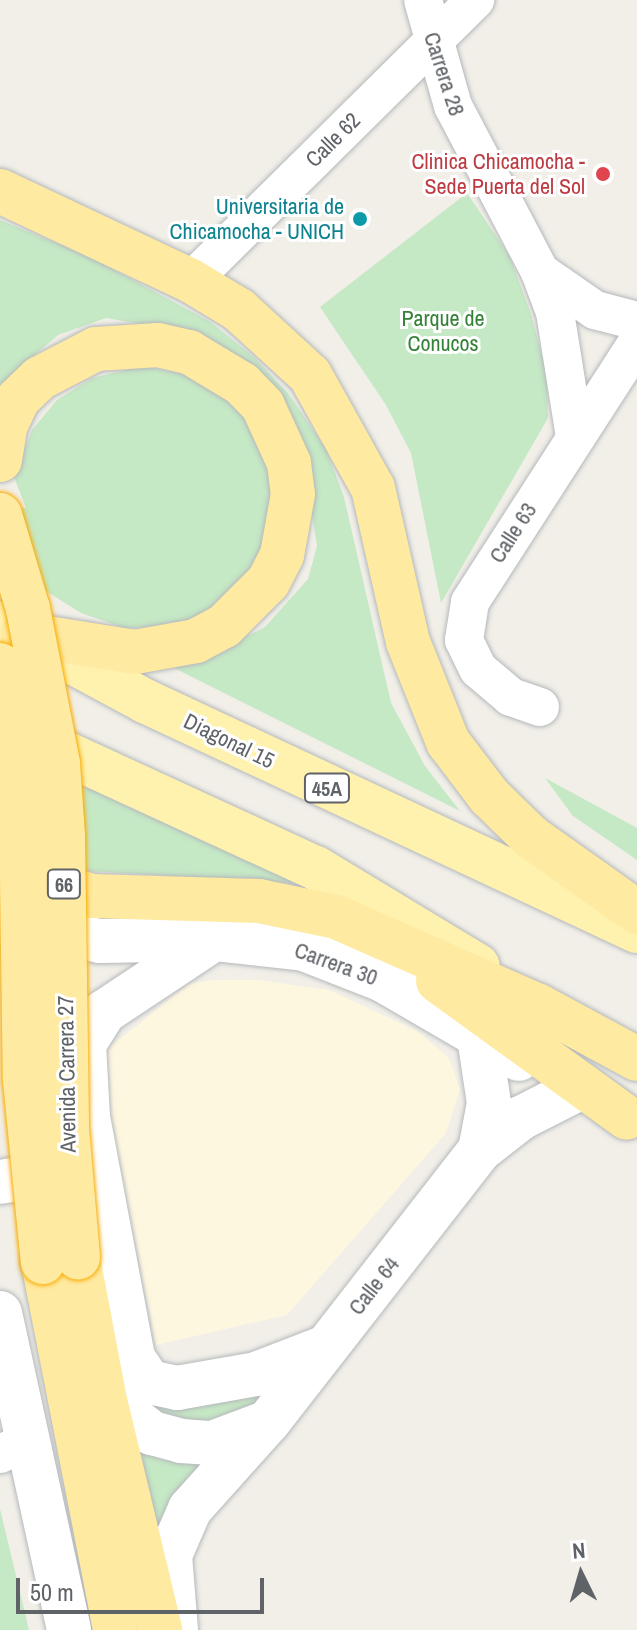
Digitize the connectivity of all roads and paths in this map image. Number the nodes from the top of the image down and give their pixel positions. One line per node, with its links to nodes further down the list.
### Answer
1 (423, 0): 3 (street, Carrera 28)
2 (475, 0): 3 (street, Calle 62)
3 (432, 43): 5 (street, Carrera 28); 6 (street, Calle 62)
4 (0, 191): 6 (highway)
5 (540, 272): 7 (street, Carrera 28); 9 (street, Carrera 28)
6 (191, 281): 16 (highway)
7 (637, 321)
8 (637, 343): 9 (street, Calle 63)
9 (575, 437): 13 (street, Calle 63)
10 (0, 460): 12 (highway)
11 (0, 515): 29 (highway, Avenida Carrera 27 / 66, bridge)
12 (7, 641): 19 (main road, Diagonal 15 / 45A); 29 (highway, Avenida Carrera 27 / 66, bridge)
13 (540, 707)
14 (0, 723): 21 (main road)
15 (0, 865): 18 (highway)
16 (637, 912)
17 (0, 921): 20 (street, Carrera 30)
18 (362, 926): 21 (highway); 25 (highway)
19 (637, 931)
20 (214, 939): 22 (street, Carrera 30); 27 (street)
21 (539, 1006): 23 (highway)
22 (479, 1037): 24 (street, Carrera 30); 26 (street, Calle 64)
23 (637, 1059)
24 (574, 1091): 25 (street, Carrera 30); 26 (street, Calle 64)
25 (632, 1121)
26 (480, 1150): 31 (street, Calle 64)
27 (97, 1165): 28 (street); 31 (street)
28 (0, 1182)
29 (60, 1260): 32 (highway, Avenida Carrera 27 / 66); 36 (highway, Avenida Carrera 27 / 66)
30 (0, 1313): 34 (street)
31 (326, 1347): 33 (street, Calle 64)
32 (104, 1396): 33 (street); 37 (highway, Avenida Carrera 27 / 66)
33 (269, 1421): 38 (street, Calle 64)
34 (13, 1448): 35 (street)
35 (69, 1630)
36 (115, 1630)
37 (160, 1630)
38 (176, 1630)

